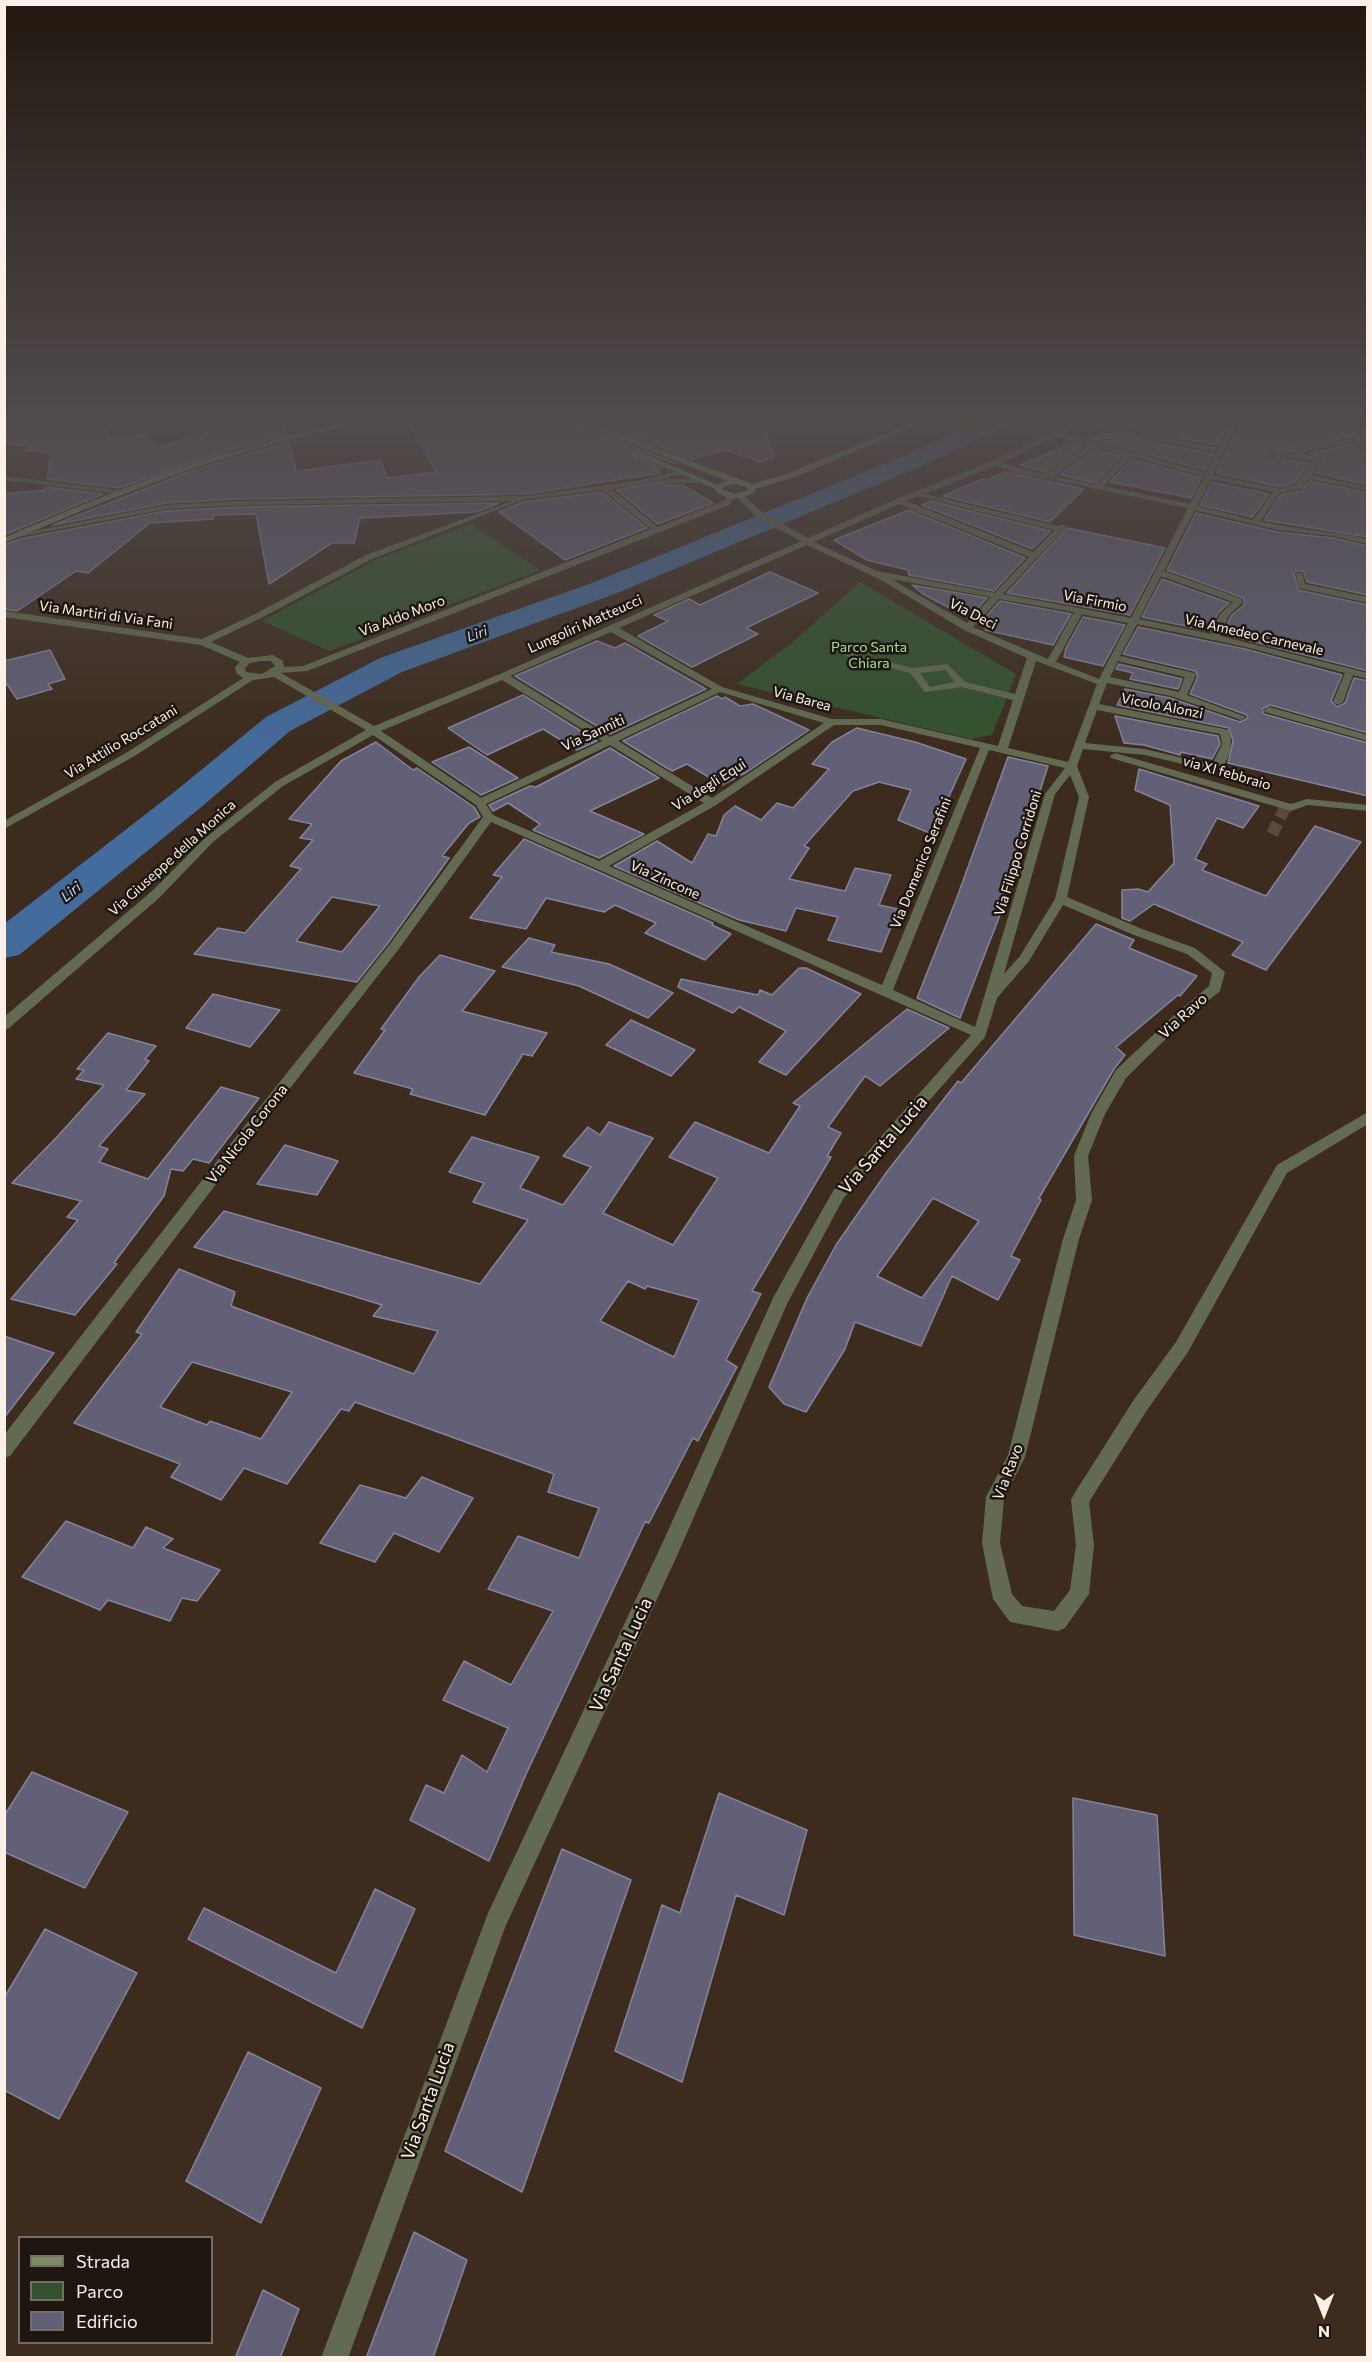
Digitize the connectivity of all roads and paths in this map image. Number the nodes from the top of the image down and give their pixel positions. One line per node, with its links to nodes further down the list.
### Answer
1 (34, 528): 12 (main road)
2 (54, 528): 12 (street)
3 (446, 528): 28 (street)
4 (662, 528): 11 (street, Via Aldo Moro)
5 (784, 528): 14 (street, Via Deci)
6 (836, 528): 14 (street, Lungoliri Matteucci)
7 (966, 528): 16 (street)
8 (1060, 528): 16 (street)
9 (1182, 528): 17 (street, Via Filippo Corridoni)
10 (1286, 528): 15 (street)
11 (657, 530): 34 (street, Via Aldo Moro)
12 (18, 535): 13 (main road)
13 (4, 541)
14 (807, 541): 18 (street, Via Deci); 25 (street, Lungoliri Matteucci)
15 (1368, 542)
16 (1034, 556): 20 (street)
17 (1160, 572): 24 (street, Via Filippo Corridoni); 27 (street)
18 (873, 573): 20 (street, Via Firmio); 26 (street, Via Deci)
19 (1299, 575): 21 (street)
20 (998, 596): 22 (street, Via Firmio); 26 (street)
21 (1368, 600)
22 (1079, 612): 24 (street, Via Firmio); 33 (street)
23 (4, 614): 28 (street, Via Martiri di Via Fani)
24 (1134, 622): 27 (street, Via Amedeo Carnevale); 31 (street, Via Filippo Corridoni)
25 (610, 627): 37 (street, Lungoliri Matteucci); 42 (street, Via Barea)
26 (968, 628): 30 (street, Via Deci)
27 (1214, 639): 36 (street, Via Amedeo Carnevale)
28 (203, 642): 32 (street, Via Martiri di Via Fani)
29 (844, 654): 35 (street)
30 (1032, 658): 33 (street, Via Deci); 44 (street)
31 (1115, 658): 40 (street, Via Filippo Corridoni); 43 (street)
32 (247, 661): 34 (street); 39 (street)
33 (1050, 664): 40 (street, Via Deci)
34 (276, 671): 39 (street, Via Aldo Moro); 50 (street)
35 (913, 671): 41 (street); 41 (street)
36 (1350, 671): 38 (street, Via Amedeo Carnevale); 45 (street)
37 (503, 676): 50 (street, Lungoliri Matteucci); 52 (street)
38 (1368, 676)
39 (250, 677): 61 (street, Via Attilio Roccatani)
40 (1103, 681): 43 (street, Via Deci); 46 (street, Via Filippo Corridoni)
41 (962, 684): 44 (street)
42 (719, 689): 49 (street, Via Barea); 52 (street, Via Sanniti)
43 (1182, 696): 48 (street, Via Deci)
44 (1019, 698): 55 (street)
45 (1338, 702)
46 (1094, 706): 54 (street, Via Filippo Corridoni); 54 (street, Vicolo Alonzi)
47 (1269, 710): 51 (street)
48 (1241, 717)
49 (832, 722): 53 (street, Via Barea); 58 (street, Via degli Equi)
50 (372, 731): 57 (street); 66 (street, Via Giuseppe della Monica)
51 (1368, 738)
52 (611, 741): 57 (street, Via Sanniti); 58 (street)
53 (986, 745): 55 (street, Via Barea); 64 (street, Via Domenico Serafini)
54 (1080, 746): 56 (street, Via Filippo Corridoni); 59 (street, via XI febbraio)
55 (1002, 749): 56 (street, Via Barea)
56 (1072, 766): 63 (street); 65 (street, Via Filippo Corridoni)
57 (480, 803): 60 (street)
58 (712, 803): 62 (street, Via degli Equi)
59 (1368, 808)
60 (489, 817): 62 (street, Via Zincone); 69 (street, Via Nicola Corona)
61 (4, 826)
62 (598, 867): 64 (street, Via Zincone)
63 (1061, 899): 65 (street); 68 (street, Via Ravo)
64 (885, 993): 67 (street, Via Zincone)
65 (989, 999): 67 (street, Via Santa Lucia)
66 (4, 1025)
67 (980, 1034): 70 (street, Via Santa Lucia)
68 (1368, 1118)
69 (4, 1450)
70 (334, 2358)

